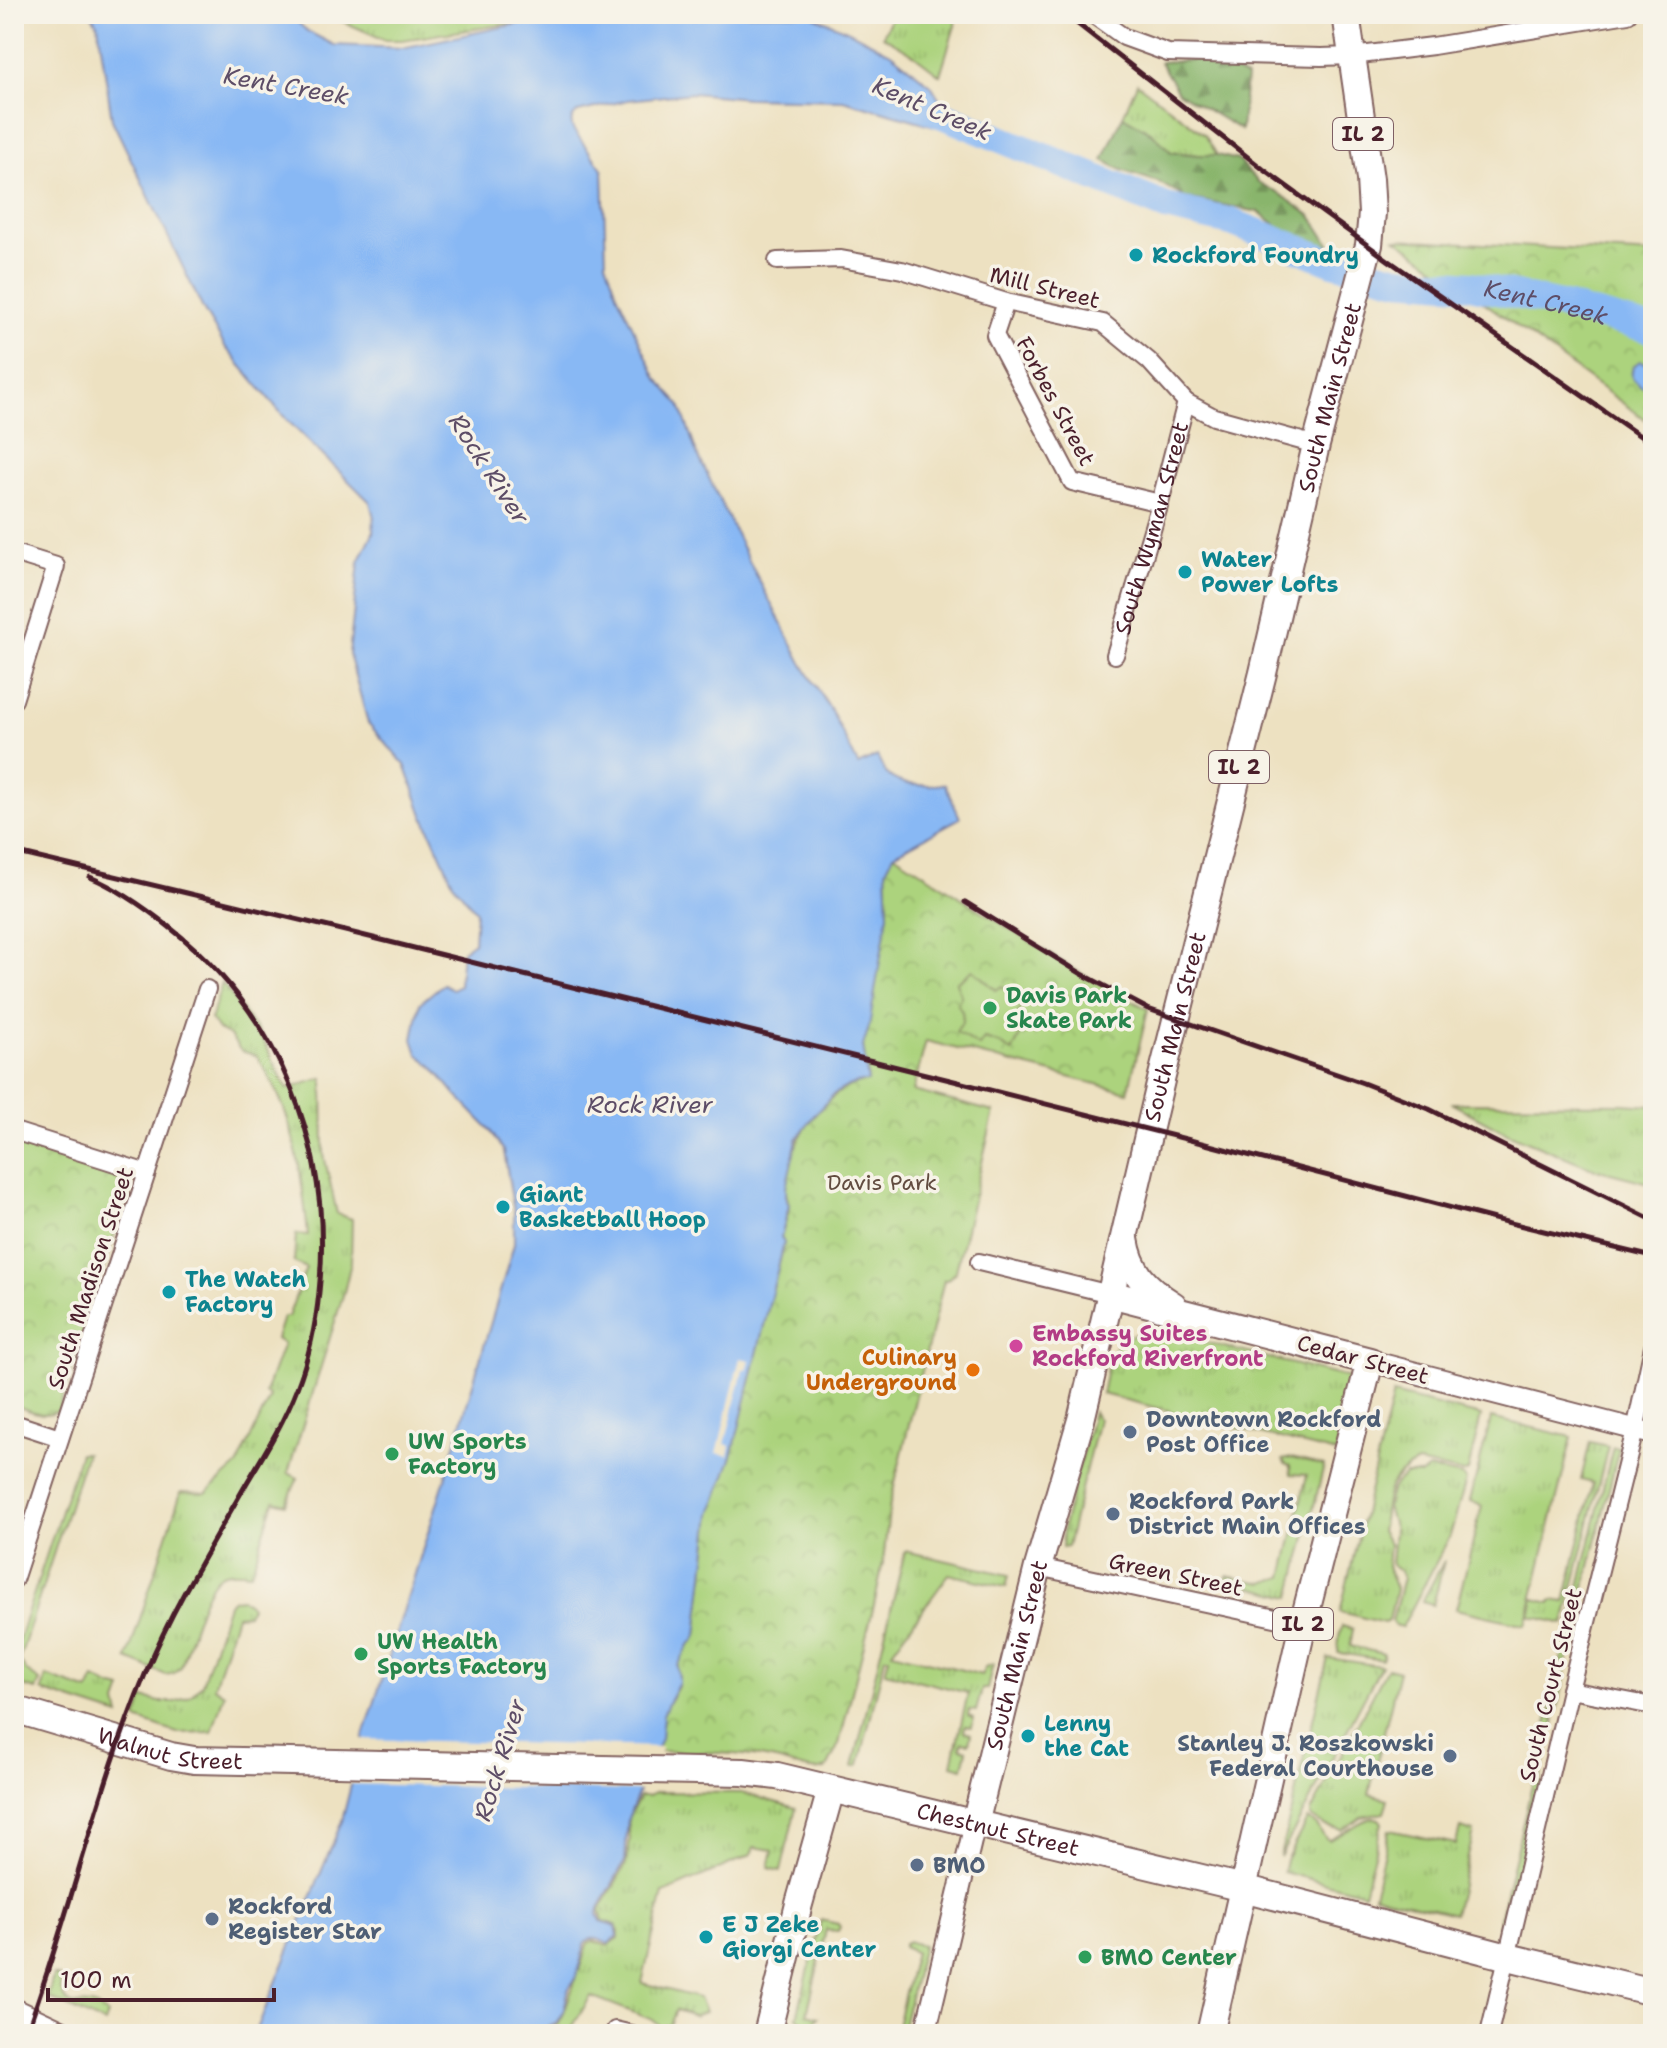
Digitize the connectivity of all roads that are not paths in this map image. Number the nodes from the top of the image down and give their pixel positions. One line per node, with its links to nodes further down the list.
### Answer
1 (1092, 14): 4 (street)
2 (1346, 14): 4 (main road, South Main Street / IL 2)
3 (1624, 14): 4 (street)
4 (1352, 56): 8 (main road, South Main Street / IL 2)
5 (777, 261): 6 (street, Mill Street)
6 (1006, 302): 7 (street, Mill Street); 9 (street, Forbes Street)
7 (1186, 402): 8 (street, Mill Street); 9 (street, South Wyman Street)
8 (1316, 445): 16 (main road, South Main Street / IL 2)
9 (1160, 503): 11 (street, South Wyman Street)
10 (14, 553): 12 (street)
11 (1115, 655)
12 (14, 700)
13 (207, 989): 15 (street, South Madison Street)
14 (14, 1131): 15 (street)
15 (147, 1173): 24 (street, South Madison Street)
16 (1124, 1236): 18 (main road, South Main Street / IL 2); 19 (main road)
17 (979, 1262): 18 (street, Cedar Street)
18 (1110, 1294): 19 (main road, Cedar Street); 25 (main road, South Main Street / IL 2)
19 (1186, 1313): 21 (main road, Cedar Street)
20 (1653, 1347): 23 (street, South Court Street)
21 (1370, 1361): 23 (street, Cedar Street); 27 (main road, IL 2)
22 (14, 1423): 24 (street)
23 (1644, 1432): 28 (street, South Court Street)
24 (60, 1438): 26 (street, South Madison Street)
25 (1038, 1567): 27 (street, Green Street); 33 (main road, South Main Street / IL 2)
26 (14, 1580)
27 (1303, 1624): 34 (main road, IL 2)
28 (1570, 1690): 29 (street); 35 (street, South Court Street)
29 (1653, 1706)
30 (14, 1709): 31 (main road, Walnut Street)
31 (331, 1762): 32 (main road, Chestnut Street)
32 (831, 1790): 33 (main road, Chestnut Street); 39 (main road)
33 (975, 1824): 34 (main road, Chestnut Street); 40 (street, South Main Street)
34 (1243, 1888): 35 (main road, Chestnut Street); 41 (main road, IL 2)
35 (1508, 1957): 36 (main road, Chestnut Street); 42 (street, South Court Street)
36 (1653, 1992)
37 (14, 2010): 38 (main road)
38 (65, 2034)
39 (767, 2034)
40 (925, 2034)
41 (1210, 2034)
42 (1489, 2034)

